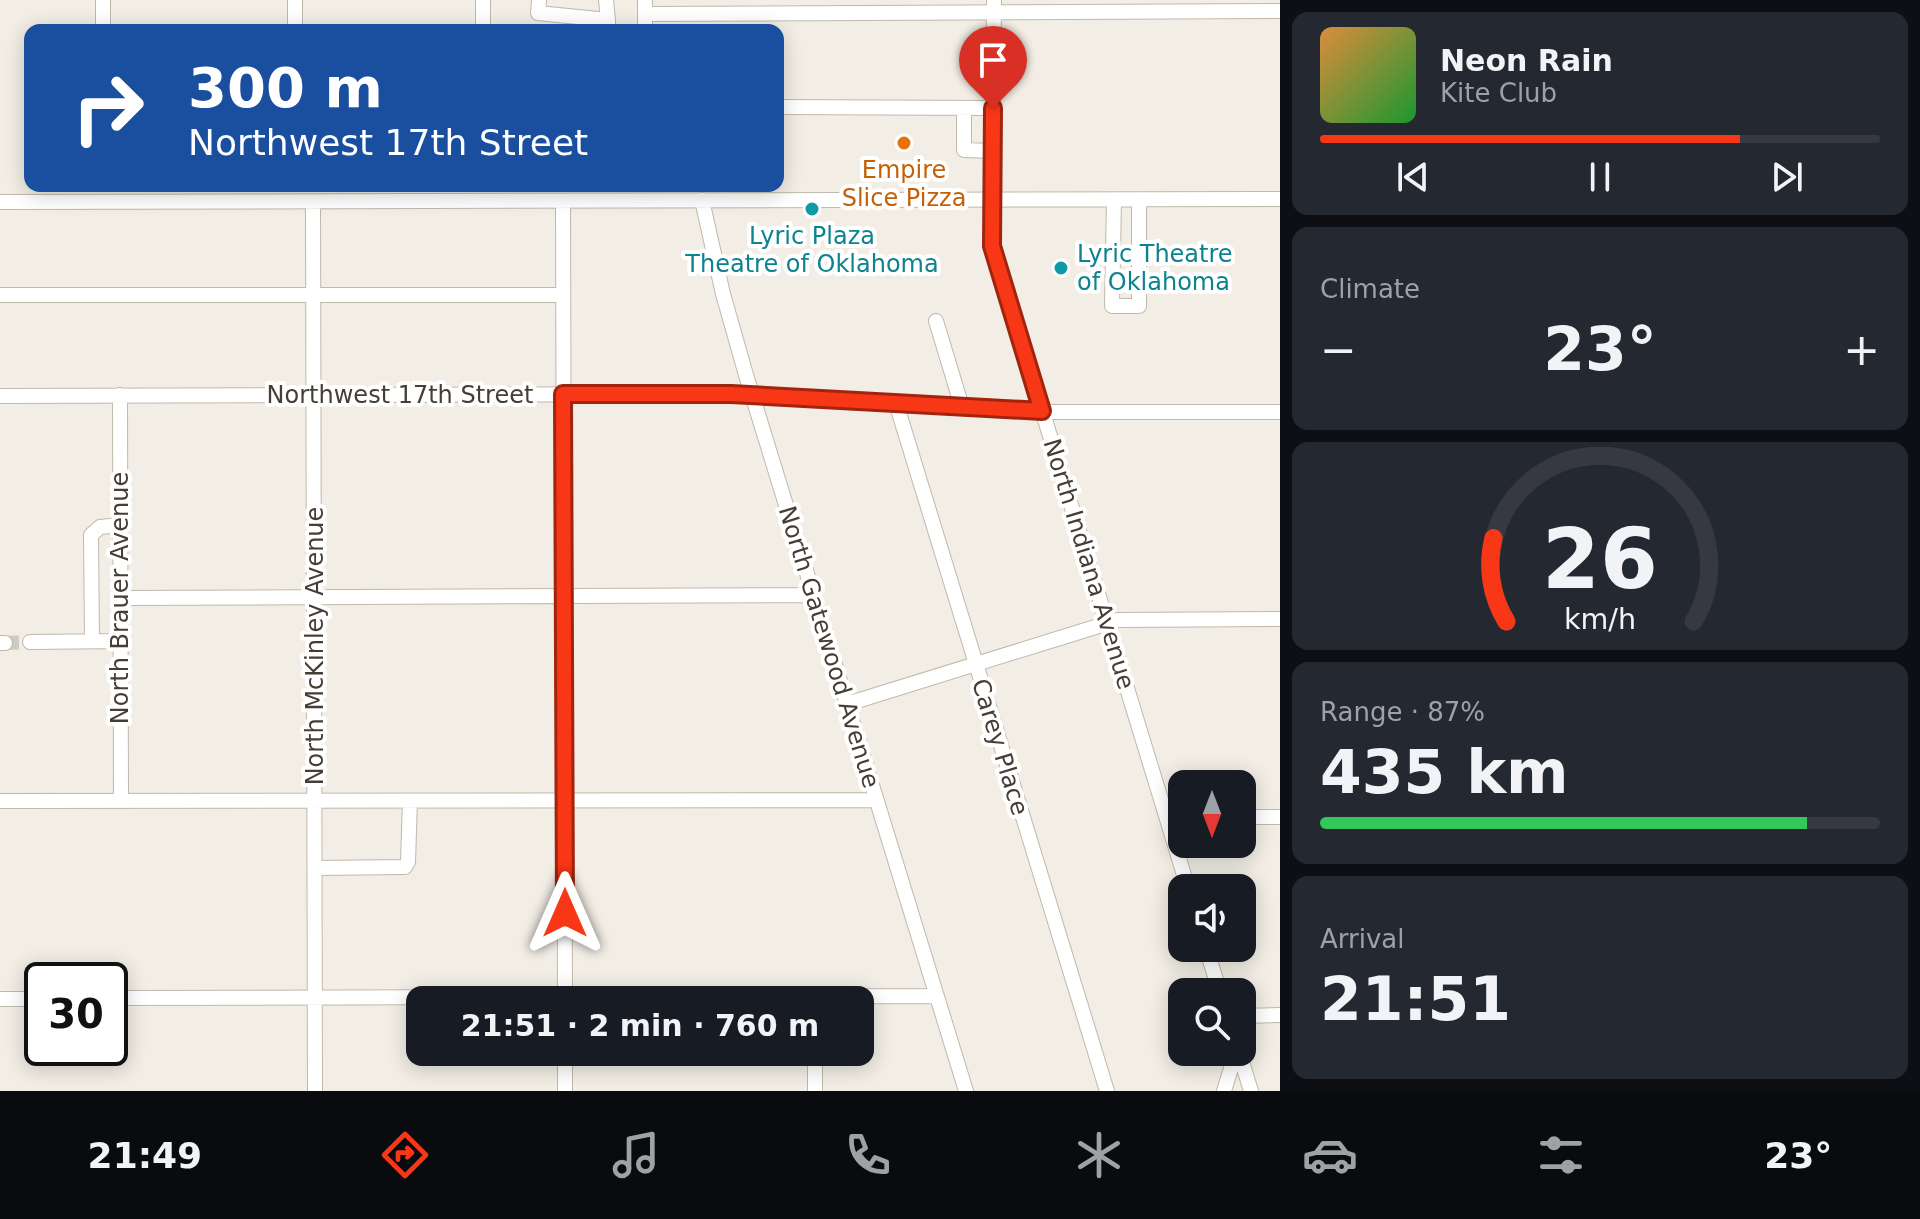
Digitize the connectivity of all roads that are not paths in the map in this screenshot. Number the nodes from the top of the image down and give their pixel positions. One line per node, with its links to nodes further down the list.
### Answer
1 (103, 0): 9 (street)
2 (295, 0): 10 (street)
3 (483, 0): 11 (street)
4 (539, 0): 12 (street)
5 (606, 0): 13 (street)
6 (994, 6): 7 (street); 8 (street); 16 (street, North Indiana Avenue)
7 (645, 7)
8 (1280, 11)
9 (103, 24)
10 (295, 24)
11 (483, 24)
12 (576, 24)
13 (608, 24)
14 (784, 107): 15 (street)
15 (964, 108): 16 (street); 17 (street)
16 (993, 108): 17 (street, North Indiana Avenue)
17 (993, 151): 26 (street, North Indiana Avenue)
18 (103, 192): 30 (street)
19 (294, 192): 31 (street)
20 (482, 193): 23 (street); 32 (street)
21 (645, 193): 23 (street); 25 (street)
22 (758, 193): 25 (street); 26 (street)
23 (567, 196): 35 (street)
24 (1280, 199): 28 (street)
25 (702, 200): 41 (street, North Gatewood Avenue)
26 (993, 200): 27 (street); 44 (street, North Indiana Avenue)
27 (1114, 200): 28 (street); 28 (street)
28 (1139, 200)
29 (0, 202): 30 (street)
30 (103, 202): 31 (street)
31 (295, 202): 32 (street)
32 (313, 202): 34 (street, North McKinley Avenue)
33 (0, 295): 34 (street)
34 (314, 295): 35 (street); 39 (street, North McKinley Avenue)
35 (563, 295): 37 (street)
36 (936, 321): 43 (street)
37 (563, 394): 39 (street, Northwest 17th Street); 41 (street, Northwest 17th Street); 48 (street)
38 (120, 395): 39 (street, Northwest 17th Street); 40 (street, Northwest 17th Street); 46 (street, North Brauer Avenue)
39 (314, 395): 49 (street, North McKinley Avenue)
40 (0, 396)
41 (753, 396): 42 (street, Northwest 17th Street); 47 (street, North Gatewood Avenue)
42 (896, 403): 43 (street, Northwest 17th Street); 56 (street, Carey Place)
43 (962, 407): 44 (street, Northwest 17th Street)
44 (1042, 411): 45 (street, Northwest 17th Street); 52 (street, North Indiana Avenue)
45 (1280, 412)
46 (120, 525): 50 (street, North Brauer Avenue); 53 (street)
47 (812, 595): 48 (street); 57 (street, North Gatewood Avenue)
48 (564, 596): 49 (street); 63 (street)
49 (315, 597): 50 (street); 61 (street, North McKinley Avenue)
50 (120, 598): 54 (street, North Brauer Avenue)
51 (1280, 619): 52 (street)
52 (1107, 623): 56 (street); 66 (street, North Indiana Avenue)
53 (92, 641): 54 (street); 55 (street)
54 (121, 641): 60 (street, North Brauer Avenue)
55 (30, 642)
56 (975, 665): 57 (street); 87 (street, Carey Place)
57 (847, 704): 58 (street, North Gatewood Avenue)
58 (876, 800): 63 (street); 70 (street, North Gatewood Avenue)
59 (0, 801): 60 (street)
60 (121, 801): 61 (street)
61 (315, 801): 62 (street); 67 (street, North McKinley Avenue)
62 (410, 801): 63 (street); 67 (street)
63 (564, 801): 69 (street)
64 (1256, 817): 65 (street)
65 (1280, 817)
66 (1166, 818): 68 (street, North Indiana Avenue)
67 (315, 868): 73 (street, North McKinley Avenue)
68 (1184, 874)
69 (565, 986)
70 (937, 996): 71 (street); 86 (street, North Gatewood Avenue)
71 (874, 997)
72 (128, 998): 73 (street)
73 (316, 998): 74 (street); 83 (street, North McKinley Avenue)
74 (406, 998)
75 (0, 999): 76 (street)
76 (24, 999)
77 (1280, 1015): 78 (street)
78 (1256, 1016)
79 (565, 1066): 84 (street)
80 (815, 1066): 85 (street)
81 (1232, 1066): 88 (street)
82 (1242, 1066): 89 (street)
83 (315, 1091)
84 (565, 1091)
85 (815, 1091)
86 (966, 1091)
87 (1107, 1091)
88 (1224, 1091)
89 (1251, 1091)

